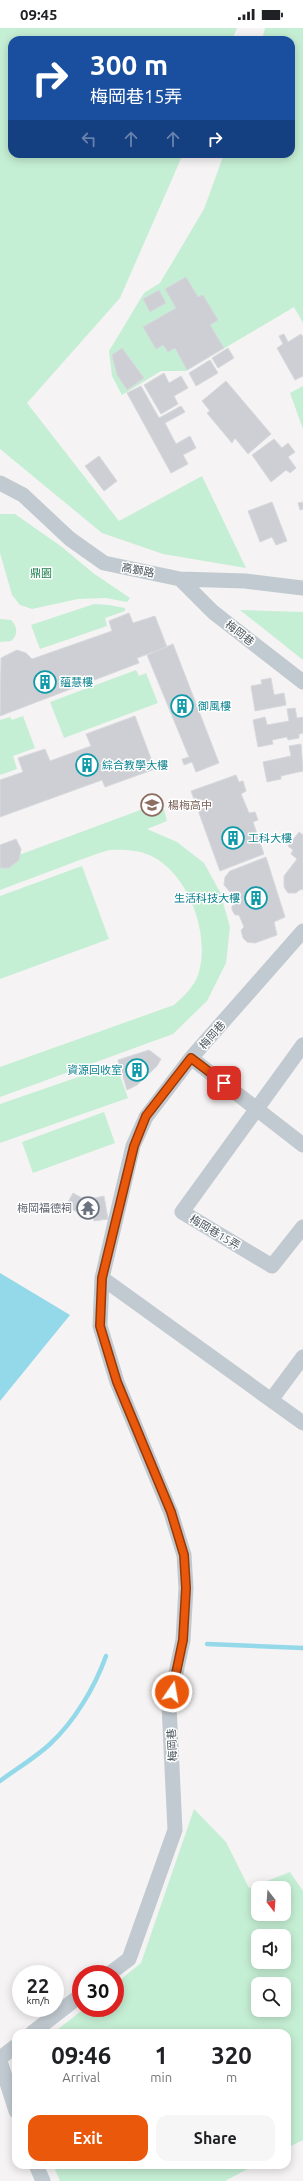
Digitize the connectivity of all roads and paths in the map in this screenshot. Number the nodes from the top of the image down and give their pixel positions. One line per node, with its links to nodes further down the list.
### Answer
1 (0, 483): 2 (street, 高獅路)
2 (180, 579): 3 (street, 高獅路); 4 (street, 梅岡巷)
3 (303, 588)
4 (303, 682)
5 (303, 931): 7 (street, 梅岡巷)
6 (303, 1045): 8 (street, 梅岡巷15弄)
7 (191, 1058): 8 (street); 11 (street, 梅岡巷)
8 (256, 1108): 9 (street); 10 (street, 梅岡巷15弄)
9 (303, 1145)
10 (303, 1227)
11 (102, 1278): 13 (street); 15 (street, 梅岡巷)
12 (303, 1357): 13 (street)
13 (271, 1400): 14 (street)
14 (303, 1424)
15 (121, 1965)
16 (72, 2002): 17 (street)
17 (37, 2029)
18 (12, 2049): 19 (street)
19 (0, 2058)
20 (0, 2061): 21 (street)
21 (12, 2098)
22 (38, 2169): 23 (street)
23 (42, 2181)

